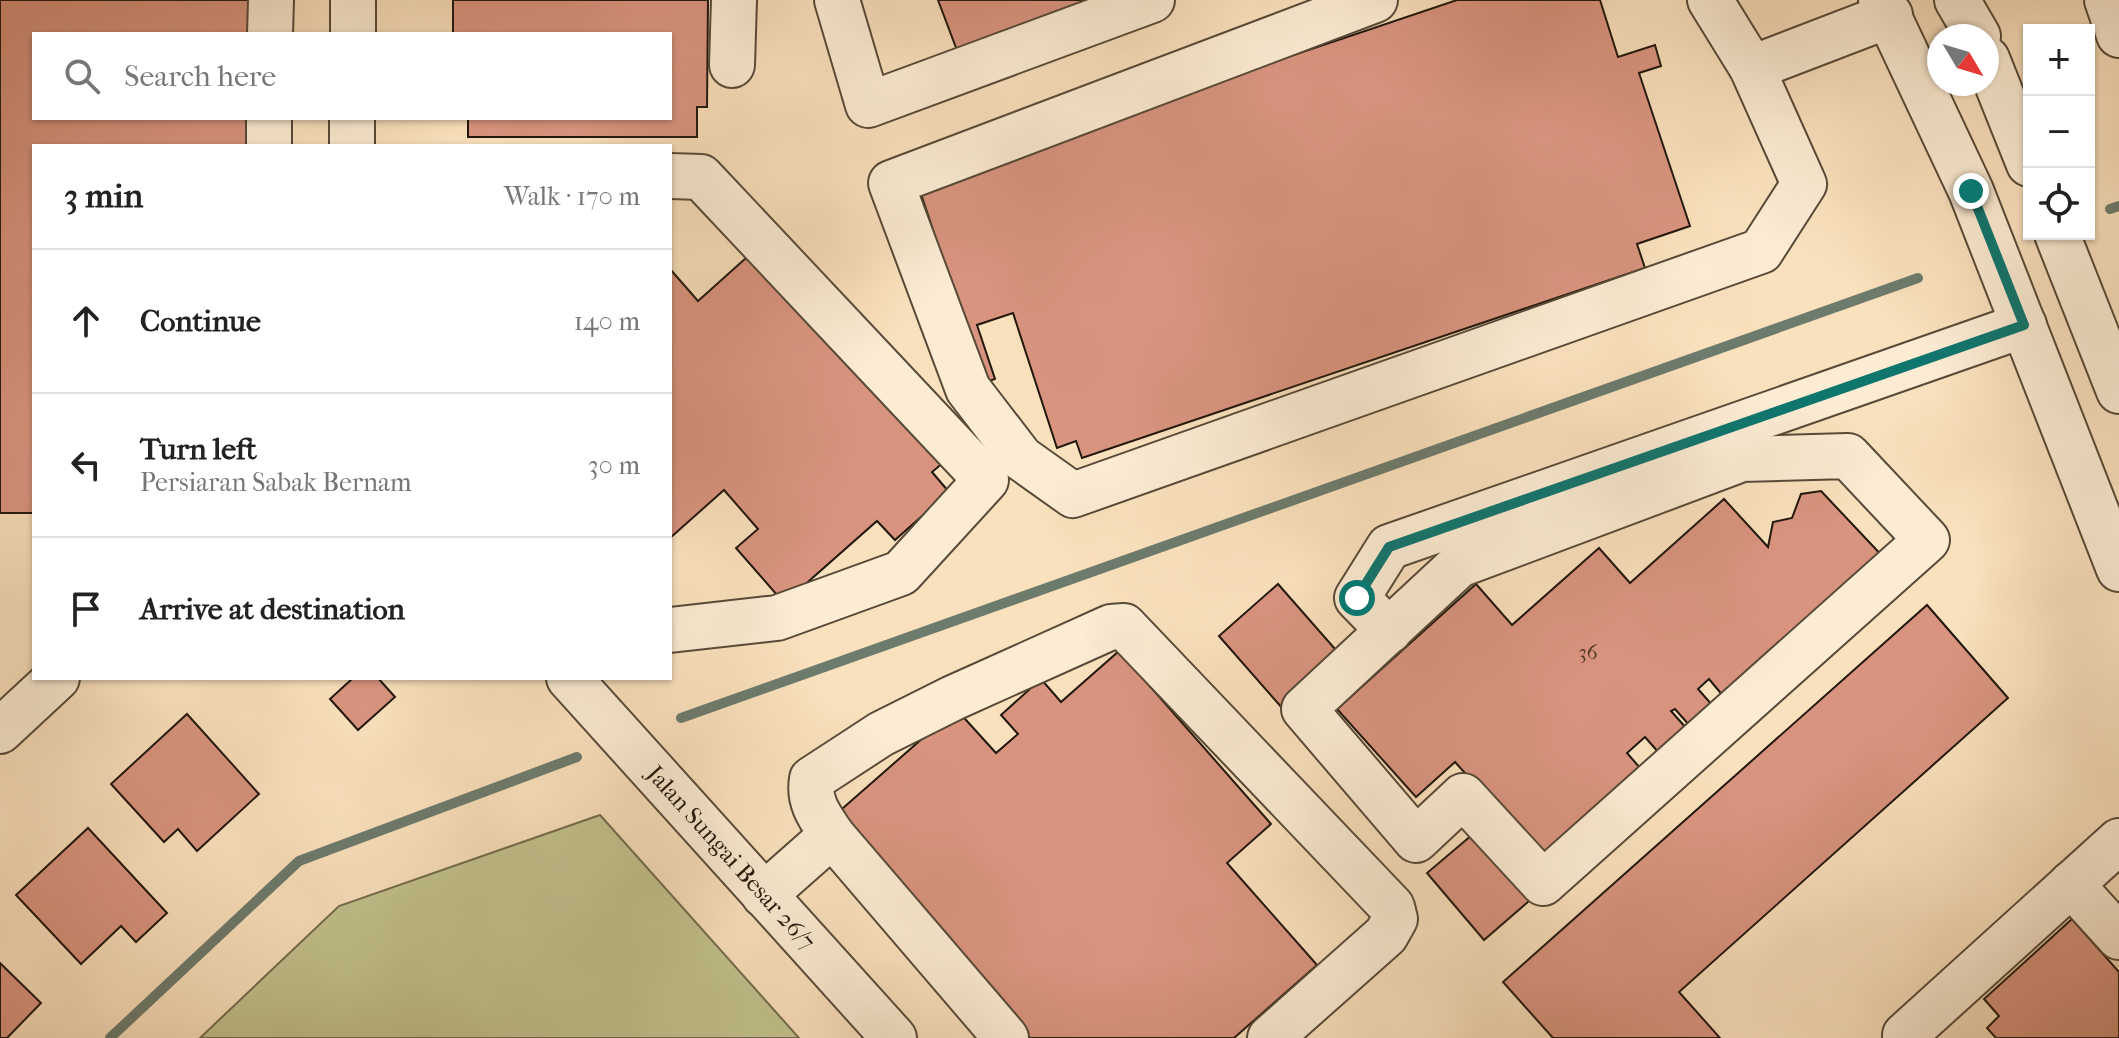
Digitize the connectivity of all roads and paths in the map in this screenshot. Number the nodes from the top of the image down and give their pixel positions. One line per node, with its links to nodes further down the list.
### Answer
1 (271, 0): 12 (street)
2 (353, 0): 13 (street)
3 (734, 0): 15 (street)
4 (837, 0): 5 (street)
5 (1152, 0)
6 (1375, 0): 16 (street)
7 (1710, 0): 16 (street)
8 (1957, 0): 11 (street)
9 (2107, 0): 14 (street)
10 (1885, 8): 16 (street); 26 (street)
11 (1971, 24)
12 (270, 32)
13 (353, 32)
14 (2119, 35)
15 (732, 65)
16 (1752, 68)
17 (1999, 89): 22 (street)
18 (269, 120): 20 (street)
19 (352, 120): 21 (street)
20 (269, 144)
21 (352, 144)
22 (2023, 149)
23 (672, 176): 30 (street)
24 (2061, 240): 25 (street)
25 (2104, 312): 27 (street)
26 (2024, 325): 28 (street); 29 (street)
27 (2119, 391)
28 (1736, 443): 31 (street); 31 (street); 31 (street)
29 (2119, 569)
30 (672, 630)
31 (1389, 631)
32 (55, 680): 34 (street)
33 (571, 680): 38 (street, Jalan Sungai Besar 26/7)
34 (0, 731)
35 (832, 835): 38 (street); 40 (street); 43 (street)
36 (2119, 841): 37 (street)
37 (2071, 884): 39 (street); 41 (street)
38 (764, 895): 42 (street, Jalan Sungai Besar 26/7)
39 (2119, 937)
40 (996, 1035)
41 (1904, 1037)
42 (894, 1038)
43 (1270, 1038)

